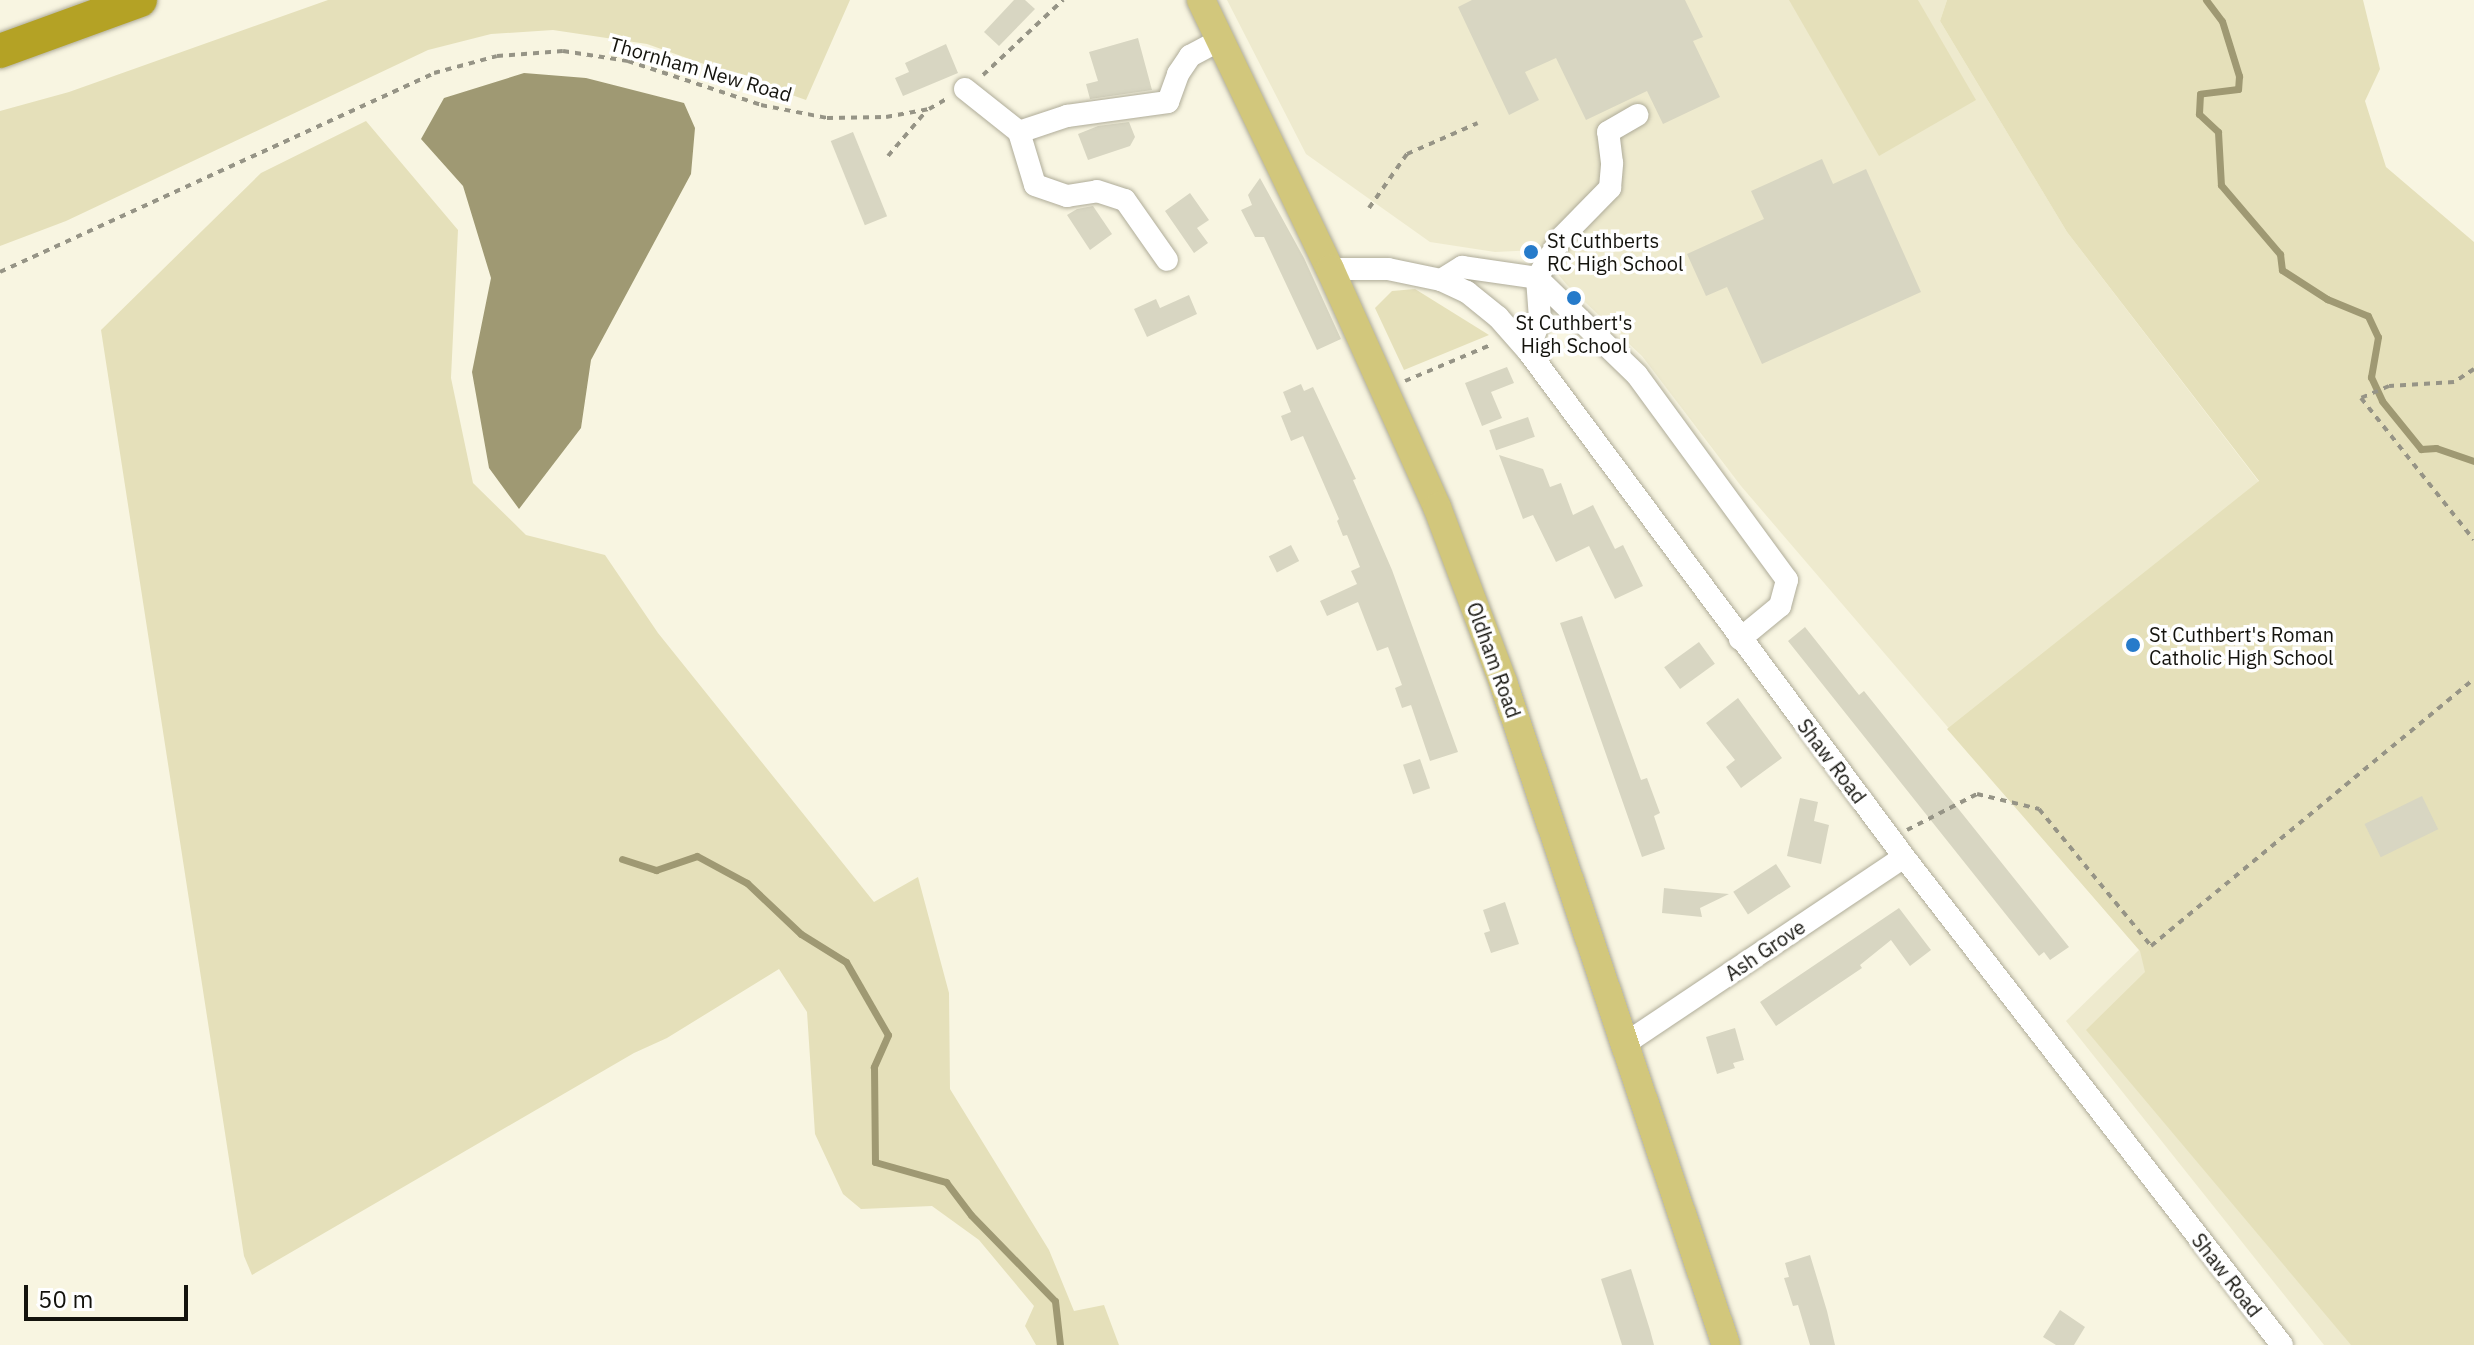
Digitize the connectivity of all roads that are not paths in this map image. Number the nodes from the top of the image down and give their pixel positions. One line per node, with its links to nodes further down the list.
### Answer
1 (140, 0): 4 (highway)
2 (1201, 0): 3 (main road, Oldham Road)
3 (1220, 40): 7 (street); 9 (main road, Oldham Road)
4 (0, 51)
5 (965, 89): 7 (street)
6 (1638, 115): 10 (street)
7 (1019, 132): 8 (street)
8 (1167, 260)
9 (1330, 269): 11 (street, Shaw Road); 15 (main road, Oldham Road)
10 (1537, 278): 11 (street); 12 (street); 13 (street)
11 (1441, 280): 12 (street, Shaw Road)
12 (1521, 343): 13 (street, Shaw Road)
13 (1740, 639): 14 (street, Shaw Road)
14 (1898, 849): 15 (street, Ash Grove); 17 (street, Shaw Road)
15 (1626, 1043): 16 (main road, Oldham Road)
16 (1726, 1345)
17 (2282, 1345)

